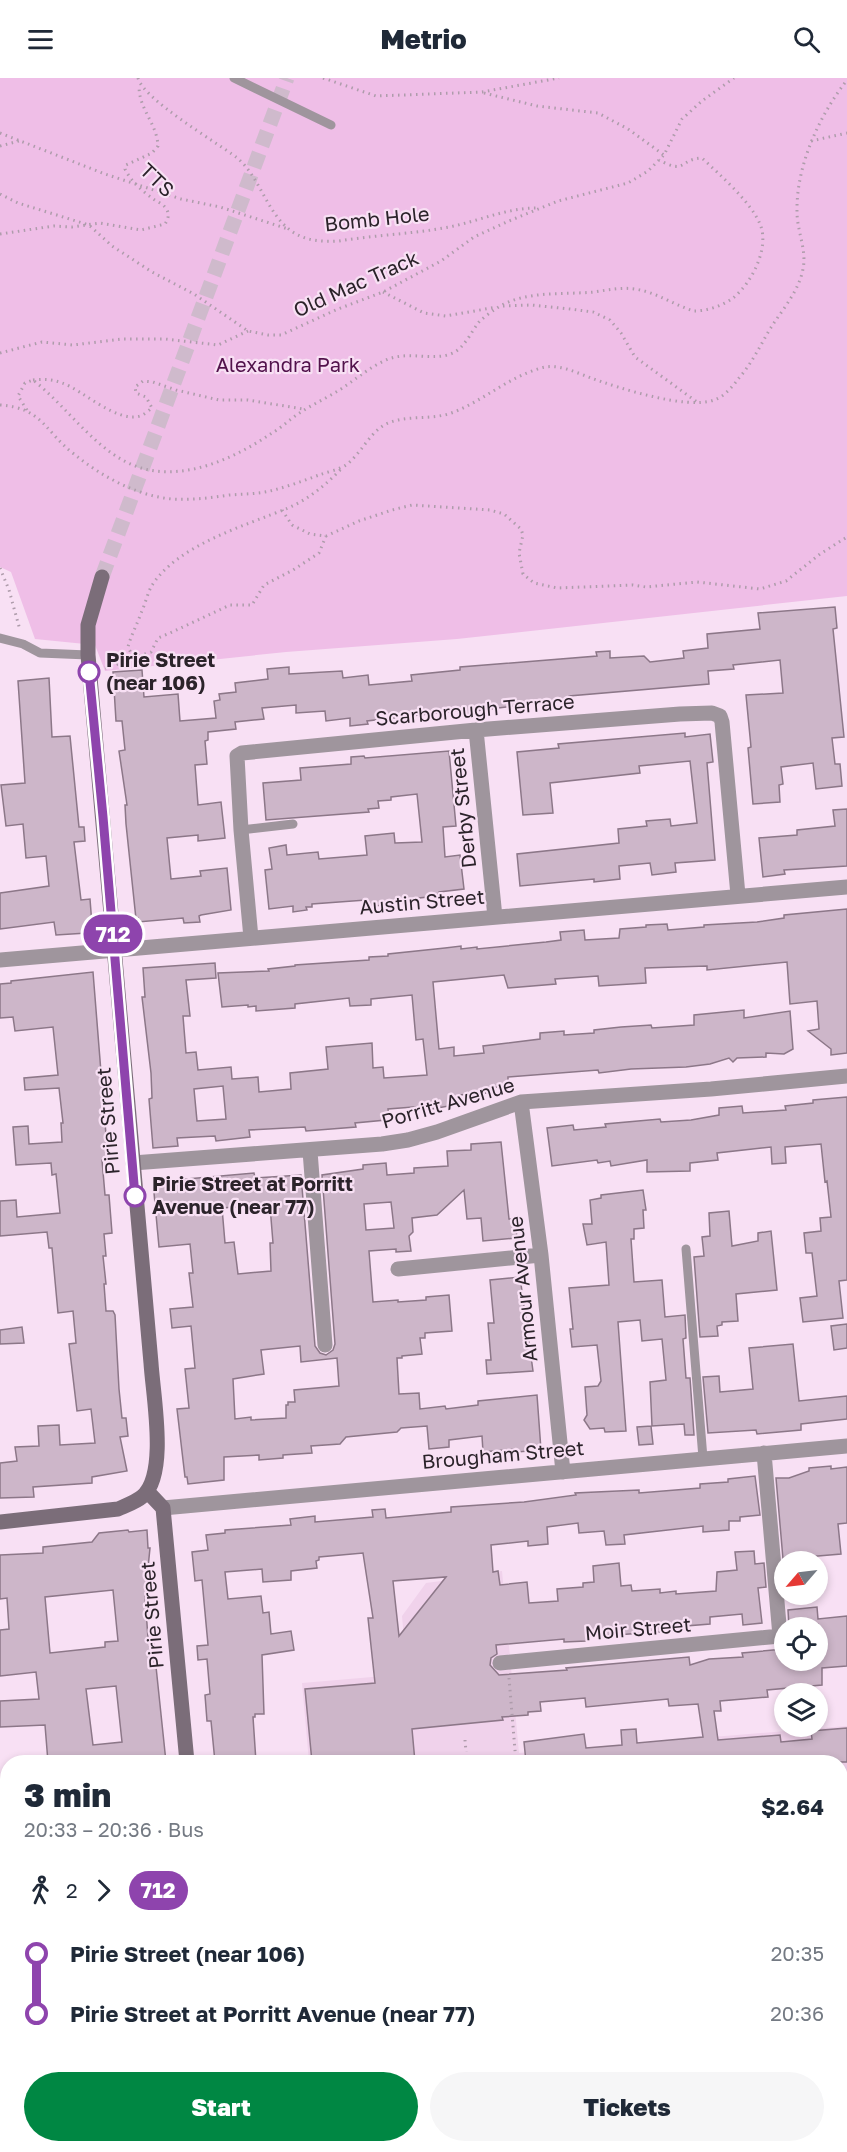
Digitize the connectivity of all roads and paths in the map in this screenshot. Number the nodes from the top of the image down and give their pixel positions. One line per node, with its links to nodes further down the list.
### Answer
1 (138, 78): 7 (path)
2 (234, 78): 9 (lane)
3 (323, 78): 8 (path)
4 (559, 78): 8 (path)
5 (734, 78): 15 (path, Old Mac Track)
6 (847, 80): 13 (path)
7 (139, 84): 17 (path, TTS); 21 (path, Bomb Hole)
8 (483, 92): 15 (path)
9 (331, 125)
10 (0, 133): 12 (path)
11 (847, 133): 13 (path)
12 (21, 141): 14 (path); 17 (path)
13 (811, 141): 28 (path)
14 (0, 146)
15 (664, 155): 16 (path, Old Mac Track)
16 (659, 160): 19 (path, Old Mac Track); 24 (path)
17 (137, 184): 20 (path, TTS); 21 (path)
18 (0, 194): 20 (path, Old Mac Track)
19 (541, 208): 21 (path, Bomb Hole); 23 (path, Old Mac Track)
20 (89, 225): 22 (path, TTS); 25 (path, Old Mac Track)
21 (290, 230)
22 (0, 234)
23 (383, 292): 24 (path); 25 (path, Old Mac Track)
24 (499, 306): 28 (path); 31 (path)
25 (248, 331): 26 (path)
26 (0, 353)
27 (33, 380): 30 (path); 31 (path); 31 (path)
28 (698, 403): 32 (path)
29 (0, 405): 30 (path)
30 (27, 410): 32 (path)
31 (305, 410)
32 (344, 466): 33 (path)
33 (282, 510): 34 (path); 41 (path)
34 (326, 536): 35 (path); 41 (path)
35 (847, 537)
36 (0, 568): 39 (path)
37 (102, 577): 40 (street, Pirie Street)
38 (0, 638): 39 (lane)
39 (23, 644): 40 (lane)
40 (88, 655): 50 (street, Pirie Street)
41 (133, 657): 42 (path)
42 (120, 664)
43 (476, 730): 45 (street, Scarborough Terrace); 47 (street, Scarborough Terrace); 48 (street, Derby Street)
44 (293, 824): 45 (lane)
45 (241, 830): 49 (street, Scarborough Terrace)
46 (847, 886): 47 (street, Austin Street)
47 (738, 894): 48 (street, Austin Street)
48 (495, 917): 49 (street, Austin Street)
49 (251, 938): 50 (street, Austin Street)
50 (114, 952): 51 (street, Austin Street); 55 (street, Pirie Street)
51 (0, 960)
52 (847, 1077): 53 (street, Porritt Avenue)
53 (521, 1102): 54 (street, Porritt Avenue); 57 (street, Armour Avenue)
54 (310, 1151): 55 (street, Porritt Avenue); 59 (street)
55 (133, 1163): 64 (street, Pirie Street)
56 (686, 1249): 62 (lane)
57 (541, 1255): 58 (street); 63 (street, Armour Avenue)
58 (398, 1269)
59 (325, 1345)
60 (847, 1446): 61 (street, Brougham Street)
61 (764, 1453): 62 (street, Brougham Street); 67 (street, Moir Street)
62 (703, 1458): 63 (street, Brougham Street)
63 (563, 1472): 65 (street, Brougham Street)
64 (147, 1491): 65 (street); 66 (street)
65 (164, 1508): 72 (street, Pirie Street)
66 (0, 1522)
67 (780, 1617)
68 (774, 1637): 69 (street, Moir Street)
69 (504, 1662): 73 (path)
70 (465, 1740): 71 (path)
71 (466, 1752)
72 (186, 1755)
73 (516, 1755)

